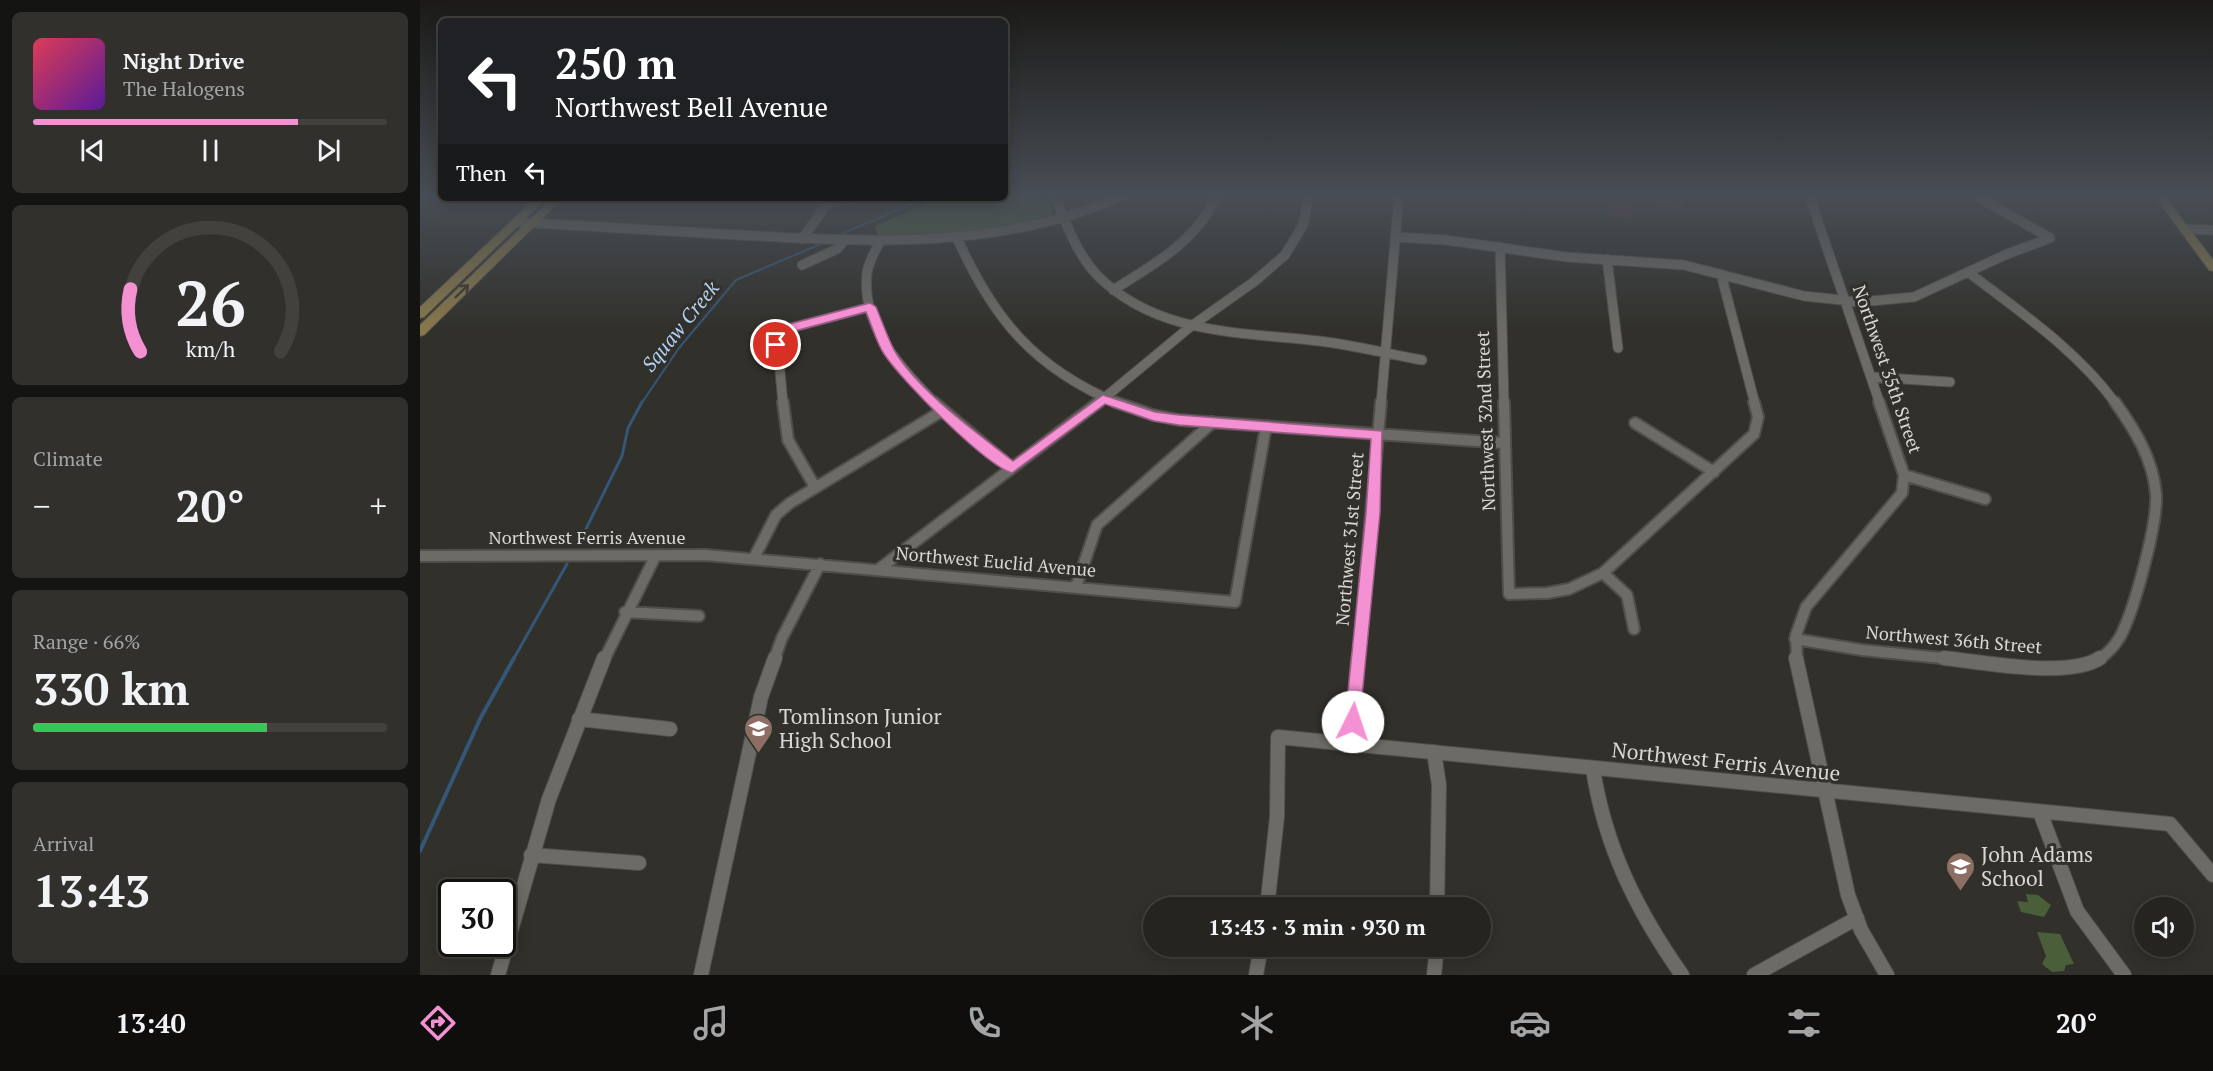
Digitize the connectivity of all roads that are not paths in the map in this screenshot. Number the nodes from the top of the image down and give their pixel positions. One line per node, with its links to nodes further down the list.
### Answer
1 (497, 240): 25 (main road)
2 (515, 240): 27 (main road, one-way to 2)
3 (831, 240): 14 (street)
4 (918, 240): 15 (street)
5 (958, 240): 33 (street)
6 (1075, 240): 22 (street)
7 (1185, 240): 22 (street)
8 (1294, 240): 26 (street)
9 (1395, 240): 29 (street, Northwest 31st Street)
10 (1450, 240): 16 (street)
11 (1825, 240): 23 (street, Northwest 35th Street)
12 (2044, 240): 20 (street)
13 (2193, 240): 19 (main road)
14 (841, 241): 15 (street); 18 (street)
15 (879, 243): 24 (street)
16 (1500, 247): 17 (street); 39 (street, Northwest 32nd Street)
17 (1607, 259): 21 (street); 28 (street)
18 (802, 265)
19 (2213, 268)
20 (1968, 272): 23 (street); 55 (street, Northwest 36th Street)
21 (1721, 274): 23 (street); 41 (street)
22 (1113, 290): 26 (street)
23 (1845, 300): 31 (street, Northwest 35th Street)
24 (870, 307): 34 (street); 43 (street)
25 (420, 314)
26 (1190, 327): 29 (street); 33 (street)
27 (420, 332)
28 (1618, 348)
29 (1387, 354): 30 (street); 38 (street, Northwest 31st Street)
30 (1422, 360)
31 (1872, 377): 32 (street); 42 (street, Northwest 35th Street)
32 (1950, 382)
33 (1103, 399): 35 (street); 40 (street)
34 (942, 411): 40 (street); 43 (street)
35 (1213, 422): 37 (street); 51 (street)
36 (1635, 423): 41 (street)
37 (1266, 426): 38 (street); 51 (street, Northwest Euclid Avenue)
38 (1377, 434): 39 (street); 58 (street, Northwest 31st Street)
39 (1505, 443): 50 (street, Northwest 32nd Street)
40 (1012, 468): 49 (street)
41 (1713, 472): 50 (street)
42 (1905, 475): 44 (street); 55 (street, Northwest 35th Street)
43 (814, 487): 47 (street)
44 (1985, 499)
45 (656, 555): 46 (street, Northwest Ferris Avenue); 47 (street, Northwest Ferris Avenue); 52 (street)
46 (420, 556)
47 (754, 558): 48 (street, Northwest Euclid Avenue)
48 (820, 564): 49 (street, Northwest Euclid Avenue); 72 (street)
49 (879, 569): 51 (street, Northwest Euclid Avenue)
50 (1603, 573): 54 (street)
51 (1076, 586)
52 (625, 612): 53 (street); 56 (street)
53 (699, 616)
54 (1634, 629)
55 (1795, 639): 61 (street, Northwest 35th Street)
56 (579, 719): 57 (street); 63 (street)
57 (670, 729)
58 (1351, 744): 59 (street, Northwest Ferris Avenue); 66 (street, Northwest Ferris Avenue)
59 (1434, 752): 60 (street, Northwest Ferris Avenue); 67 (street)
60 (1593, 769): 61 (street, Northwest Ferris Avenue); 75 (street)
61 (1827, 792): 62 (street, Northwest Ferris Avenue); 68 (street, Northwest 35th Street)
62 (2040, 812): 65 (street, Northwest Ferris Avenue); 78 (street)
63 (531, 855): 64 (street); 71 (street)
64 (639, 863)
65 (2213, 875)
66 (1268, 897)
67 (1437, 897)
68 (1857, 918): 76 (street); 77 (street, Northwest 35th Street)
69 (1259, 957): 73 (street)
70 (1436, 957): 74 (street)
71 (498, 975)
72 (701, 975)
73 (1256, 975)
74 (1434, 975)
75 (1682, 975)
76 (1754, 975)
77 (1887, 975)
78 (2124, 975)

